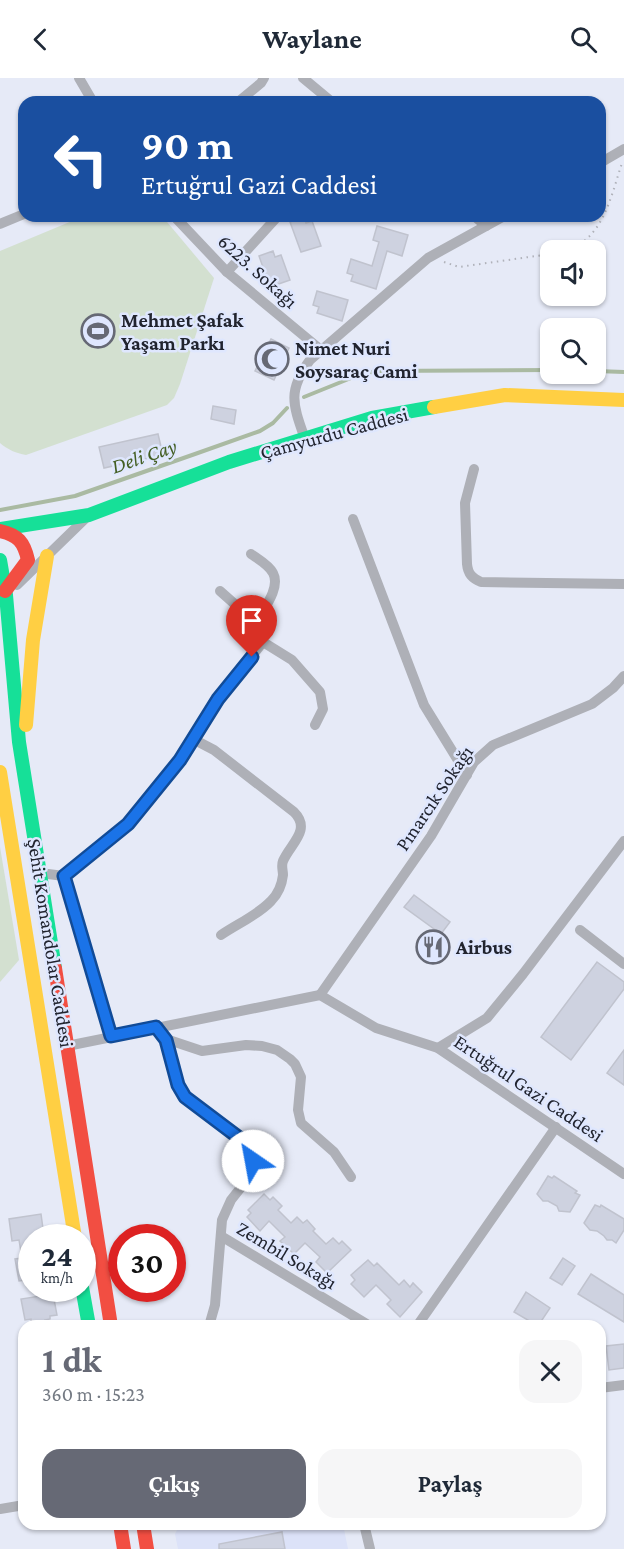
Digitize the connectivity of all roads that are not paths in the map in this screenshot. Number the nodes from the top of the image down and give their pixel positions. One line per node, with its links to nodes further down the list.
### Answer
1 (79, 78): 4 (street)
2 (264, 78): 5 (street)
3 (303, 78): 6 (street)
4 (90, 96)
5 (245, 96)
6 (325, 96)
7 (624, 149): 8 (street)
8 (606, 160)
9 (18, 216): 14 (street)
10 (180, 222): 16 (street, 6223. Sokağı)
11 (273, 222): 16 (street)
12 (481, 222): 15 (street)
13 (493, 222): 15 (street)
14 (0, 224)
15 (486, 226): 17 (street)
16 (227, 272): 17 (street, 6223. Sokağı)
17 (321, 350): 19 (street)
18 (624, 400): 19 (main road, Çamyurdu Caddesi)
19 (305, 439): 21 (main road, Çamyurdu Caddesi)
20 (474, 469): 27 (street)
21 (89, 515): 23 (main road, Çamyurdu Caddesi); 25 (street, Çamyurdu Caddesi)
22 (353, 519): 37 (street)
23 (0, 530): 29 (main road)
24 (251, 554): 30 (street)
25 (46, 556): 29 (street, Çamyurdu Caddesi); 35 (main road)
26 (0, 560): 29 (main road, Şehit Komandolar Caddesi)
27 (624, 584)
28 (220, 591): 30 (street)
29 (4, 594): 35 (main road, Şehit Komandolar Caddesi)
30 (256, 623): 31 (street)
31 (263, 642): 33 (street); 34 (street)
32 (624, 676): 37 (street, Pınarcık Sokağı)
33 (315, 725)
34 (193, 740): 40 (street); 42 (street)
35 (23, 768): 39 (main road, Şehit Komandolar Caddesi)
36 (0, 772): 53 (main road, Şehit Komandolar Caddesi)
37 (467, 775): 44 (street, Pınarcık Sokağı)
38 (624, 841): 49 (street)
39 (40, 873): 40 (street); 48 (main road, Şehit Komandolar Caddesi)
40 (64, 876): 46 (street)
41 (580, 930): 43 (street)
42 (221, 935)
43 (624, 964)
44 (320, 995): 45 (street); 49 (street, Ertuğrul Gazi Caddesi)
45 (156, 1027): 46 (street); 47 (street, Zembil Sokağı)
46 (111, 1036): 48 (street)
47 (166, 1040): 52 (street); 54 (street, Zembil Sokağı)
48 (67, 1046): 57 (main road, Şehit Komandolar Caddesi)
49 (438, 1048): 50 (street, Ertuğrul Gazi Caddesi)
50 (556, 1127): 51 (street, Ertuğrul Gazi Caddesi); 60 (street)
51 (624, 1174)
52 (351, 1177)
53 (73, 1224)
54 (221, 1236): 58 (street); 59 (street, Zembil Sokağı)
55 (84, 1302): 56 (main road)
56 (87, 1320)
57 (110, 1320)
58 (211, 1320)
59 (360, 1320)
60 (421, 1320)
61 (624, 1385): 62 (street)
62 (606, 1387)
63 (18, 1505): 64 (street)
64 (0, 1509)
65 (121, 1530): 68 (main road)
66 (144, 1530): 69 (main road)
67 (365, 1530): 70 (street)
68 (124, 1549)
69 (147, 1549)
70 (370, 1549)

